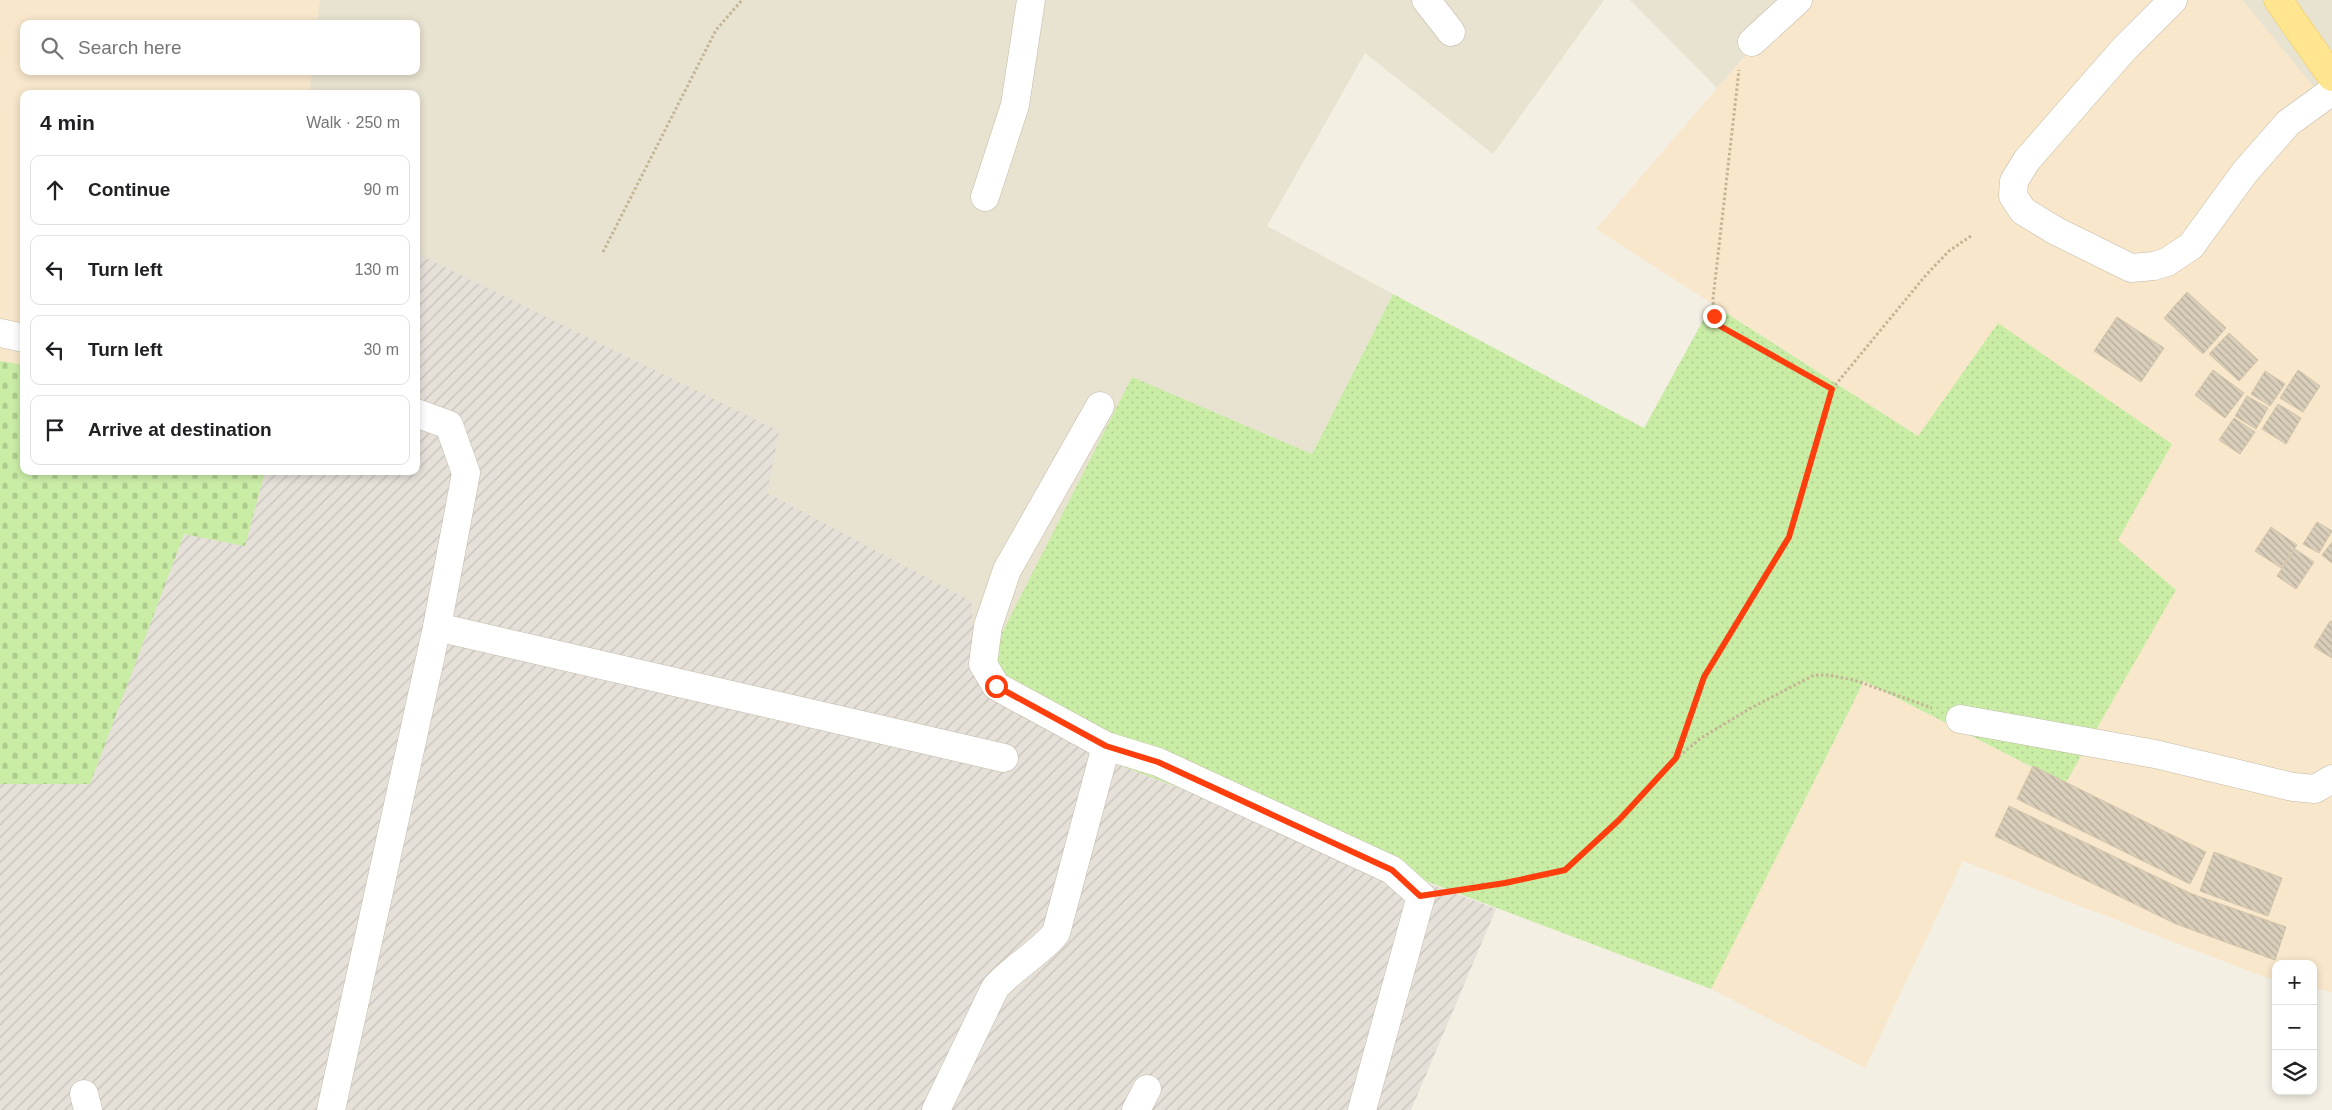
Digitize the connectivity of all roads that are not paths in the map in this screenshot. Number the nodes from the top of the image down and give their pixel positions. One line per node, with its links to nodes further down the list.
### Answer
1 (1031, 0): 10 (street)
2 (1426, 0): 6 (street)
3 (1798, 0): 7 (street)
4 (2173, 0): 9 (street)
5 (2278, 0): 8 (main road)
6 (1451, 32)
7 (1752, 42)
8 (2332, 77)
9 (2332, 91)
10 (985, 197)
11 (0, 333): 12 (street)
12 (20, 337)
13 (1100, 406): 17 (street)
14 (420, 414): 15 (street)
15 (437, 627): 18 (street); 20 (street)
16 (1960, 718): 19 (street)
17 (1106, 746): 21 (street); 22 (street)
18 (1004, 758)
19 (2332, 780)
20 (331, 1110)
21 (936, 1110)
22 (1362, 1110)

